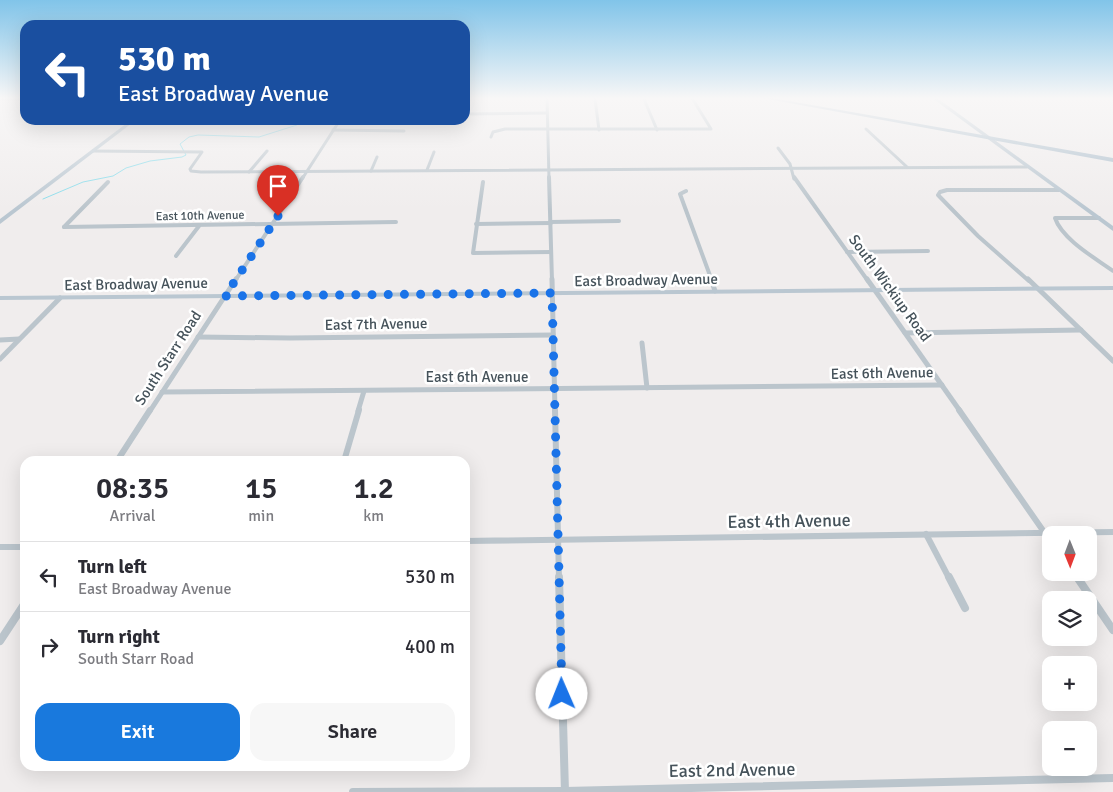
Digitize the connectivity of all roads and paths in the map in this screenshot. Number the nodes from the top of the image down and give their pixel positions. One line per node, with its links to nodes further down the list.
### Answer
1 (114, 135): 10 (main road)
2 (331, 135): 21 (street, South Starr Road)
3 (548, 135): 20 (street)
4 (873, 135): 16 (street)
5 (969, 135): 8 (main road)
6 (983, 135): 8 (main road)
7 (1000, 135): 13 (main road)
8 (986, 138): 15 (main road); 17 (main road)
9 (778, 148): 18 (street, South Wickiup Road)
10 (93, 151): 23 (street); 30 (main road)
11 (267, 151): 23 (street)
12 (434, 152): 19 (street)
13 (1113, 155)
14 (377, 157): 22 (street)
15 (1113, 160)
16 (907, 167): 17 (street); 18 (street)
17 (1027, 167): 26 (main road)
18 (791, 168): 20 (street); 39 (street, South Wickiup Road)
19 (427, 170): 20 (street); 22 (street)
20 (549, 170): 32 (street)
21 (307, 171): 22 (street); 23 (street); 33 (street, South Starr Road)
22 (370, 171)
23 (249, 172)
24 (108, 182): 35 (street, East 10th Avenue)
25 (483, 182): 34 (street)
26 (1059, 190): 28 (main road); 42 (street)
27 (686, 192): 45 (street)
28 (1099, 218): 36 (main road); 41 (street)
29 (619, 221): 32 (street)
30 (0, 222)
31 (396, 222): 33 (street, East 10th Avenue)
32 (551, 222): 34 (street); 38 (street)
33 (272, 224): 35 (street, East 10th Avenue); 47 (street, South Starr Road)
34 (476, 224): 38 (street)
35 (199, 226): 40 (street)
36 (1113, 229)
37 (928, 251): 39 (street)
38 (551, 252): 46 (street)
39 (847, 252): 44 (street, South Wickiup Road)
40 (176, 256)
41 (1113, 271)
42 (1038, 288): 43 (main road, East Broadway Avenue); 44 (main road, East Broadway Avenue); 50 (street)
43 (1113, 288)
44 (875, 290): 45 (main road, East Broadway Avenue); 51 (street, South Wickiup Road)
45 (715, 291): 46 (main road, East Broadway Avenue)
46 (552, 293): 47 (main road, East Broadway Avenue); 52 (street)
47 (225, 296): 49 (main road, East Broadway Avenue); 53 (street, South Starr Road)
48 (0, 298): 49 (main road, East Broadway Avenue)
49 (60, 298): 55 (street)
50 (1081, 330): 51 (street); 58 (street)
51 (905, 332): 59 (street, South Wickiup Road)
52 (553, 335): 53 (street, East 7th Avenue); 61 (street)
53 (198, 337): 63 (street, South Starr Road)
54 (0, 340): 55 (street)
55 (19, 340): 57 (street)
56 (642, 343): 60 (street)
57 (0, 358)
58 (1113, 361)
59 (942, 385): 60 (street, East 6th Avenue); 66 (street, South Wickiup Road)
60 (647, 388): 61 (street, East 6th Avenue)
61 (555, 389): 62 (street, East 6th Avenue); 71 (street)
62 (364, 391): 63 (street, East 6th Avenue); 65 (street)
63 (162, 392): 64 (street, South Starr Road)
64 (121, 456)
65 (345, 456)
66 (1042, 529)
67 (1098, 532): 68 (street, East 4th Avenue)
68 (1113, 532)
69 (1042, 533): 70 (street, East 4th Avenue)
70 (926, 534): 71 (street, East 4th Avenue); 76 (street)
71 (558, 540): 72 (street, East 4th Avenue); 81 (street)
72 (470, 541)
73 (0, 547): 74 (street)
74 (20, 547)
75 (1079, 581): 78 (street)
76 (965, 608)
77 (20, 611): 79 (street)
78 (1113, 630)
79 (0, 642)
80 (1113, 778): 81 (street, East 2nd Avenue)
81 (565, 791): 82 (street, East 2nd Avenue)
82 (352, 792)

